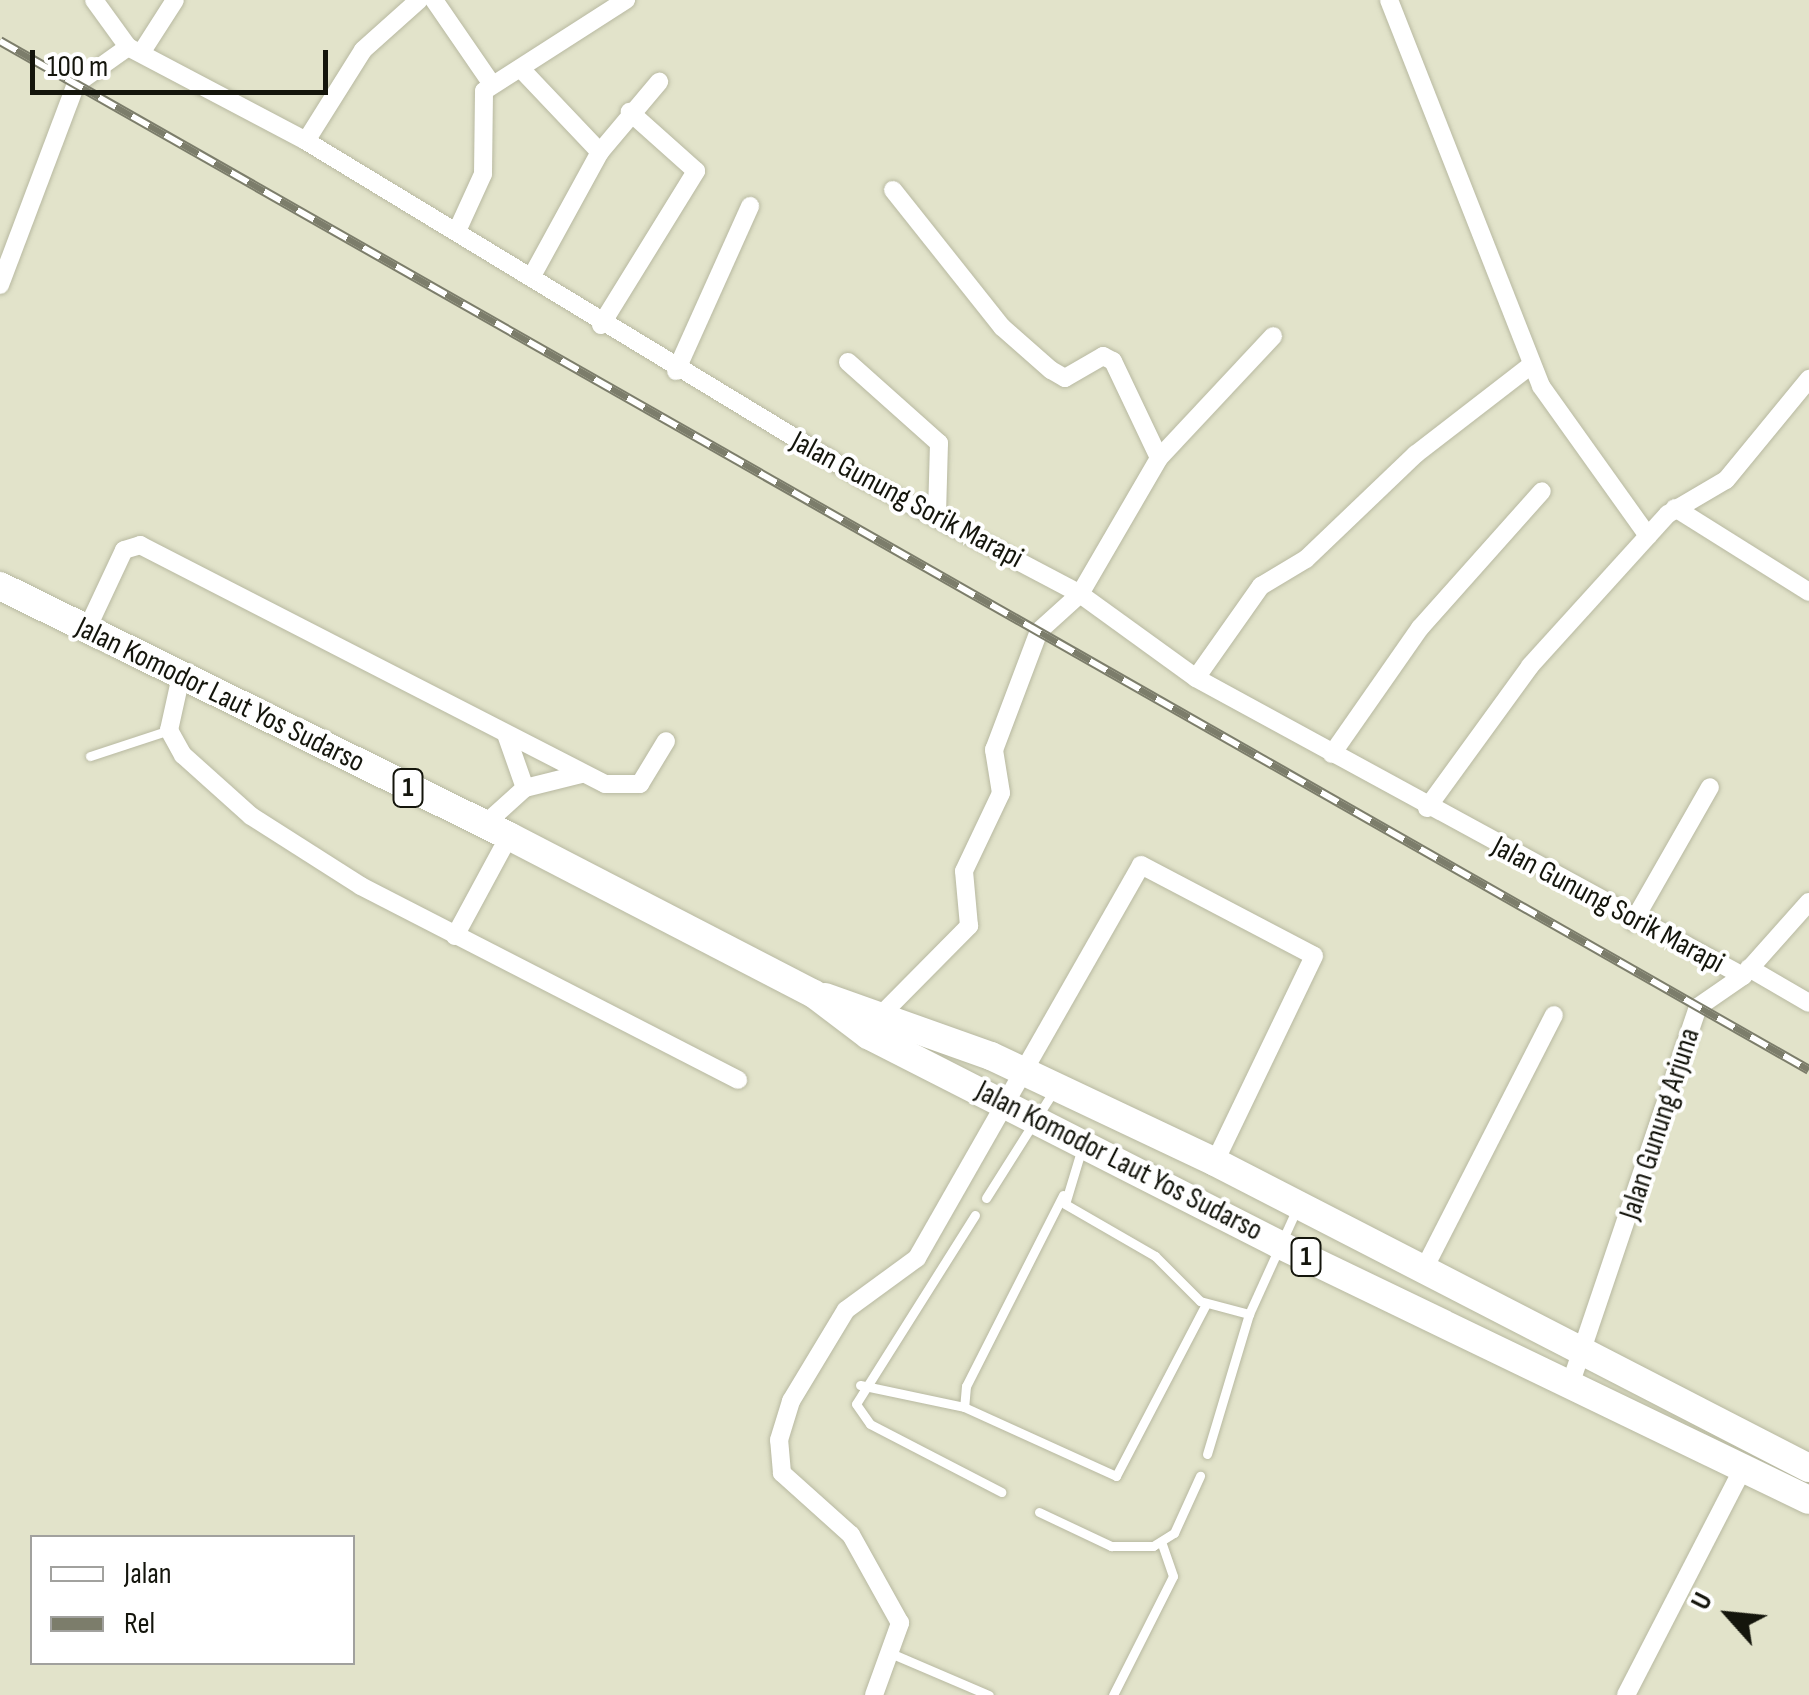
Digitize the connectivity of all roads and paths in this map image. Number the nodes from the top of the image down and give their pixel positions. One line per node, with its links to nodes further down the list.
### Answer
1 (94, 0): 8 (street, Jalan Gunung Sorik Marapi)
2 (175, 0): 8 (street)
3 (419, 0): 7 (street)
4 (434, 0): 11 (street)
5 (626, 0): 9 (street)
6 (1389, 0): 23 (street)
7 (390, 7): 13 (street)
8 (135, 48): 13 (street, Jalan Gunung Sorik Marapi); 19 (street)
9 (523, 71): 11 (street); 14 (street)
10 (659, 82): 12 (street)
11 (491, 84): 17 (street)
12 (630, 112): 14 (street); 20 (street)
13 (306, 142): 17 (street, Jalan Gunung Sorik Marapi)
14 (600, 152): 18 (street)
15 (893, 190): 26 (street)
16 (750, 206): 24 (street)
17 (458, 231): 18 (street, Jalan Gunung Sorik Marapi)
18 (532, 276): 20 (street, Jalan Gunung Sorik Marapi)
19 (0, 285)
20 (601, 324): 24 (street, Jalan Gunung Sorik Marapi)
21 (1273, 336): 26 (street)
22 (848, 362): 29 (street)
23 (1531, 365): 30 (street); 36 (street)
24 (676, 371): 29 (street, Jalan Gunung Sorik Marapi)
25 (1809, 379): 28 (street)
26 (1159, 458): 33 (street)
27 (1542, 491): 40 (street)
28 (1675, 508): 30 (street); 32 (street)
29 (937, 513): 33 (street, Jalan Gunung Sorik Marapi)
30 (1648, 536): 45 (street)
31 (0, 586): 34 (highway, Jalan Komodor Laut Yos Sudarso / 1)
32 (1809, 592)
33 (1080, 594): 36 (street, Jalan Gunung Sorik Marapi); 53 (street)
34 (87, 628): 35 (highway, Jalan Komodor Laut Yos Sudarso / 1); 38 (street)
35 (181, 676): 37 (street); 46 (highway, Jalan Komodor Laut Yos Sudarso / 1)
36 (1196, 678): 40 (street, Jalan Gunung Sorik Marapi)
37 (169, 730): 41 (lane); 49 (street)
38 (507, 737): 42 (street); 44 (street)
39 (666, 741): 42 (street)
40 (1332, 754): 45 (street, Jalan Gunung Sorik Marapi)
41 (90, 756)
42 (581, 774): 44 (street)
43 (1710, 787): 48 (street)
44 (525, 788): 46 (street)
45 (1427, 808): 48 (street, Jalan Gunung Sorik Marapi)
46 (496, 831): 49 (street); 53 (highway, Jalan Komodor Laut Yos Sudarso / 1)
47 (1809, 902): 50 (street, Jalan Gunung Arjuna)
48 (1633, 922): 50 (street, Jalan Gunung Sorik Marapi)
49 (456, 936): 55 (street)
50 (1746, 972): 51 (street, Jalan Gunung Sorik Marapi); 69 (street, Jalan Gunung Arjuna)
51 (1809, 1002)
52 (1554, 1015): 66 (street)
53 (874, 1023): 54 (highway, Jalan Komodor Laut Yos Sudarso / 1); 57 (highway, Jalan Komodor Laut Yos Sudarso / 1)
54 (1021, 1070): 56 (highway, Jalan Komodor Laut Yos Sudarso / 1); 57 (street); 60 (street)
55 (738, 1080)
56 (1056, 1086): 58 (lane); 60 (highway, Jalan Komodor Laut Yos Sudarso / 1)
57 (1006, 1100): 58 (highway, Jalan Komodor Laut Yos Sudarso / 1); 81 (street)
58 (1040, 1117): 59 (highway, Jalan Komodor Laut Yos Sudarso / 1); 62 (lane)
59 (1086, 1139): 61 (lane); 65 (highway, Jalan Komodor Laut Yos Sudarso / 1)
60 (1214, 1162): 63 (highway, Jalan Komodor Laut Yos Sudarso / 1)
61 (1062, 1195): 67 (lane); 72 (lane)
62 (986, 1198)
63 (1299, 1204): 65 (lane); 66 (highway, Jalan Komodor Laut Yos Sudarso / 1)
64 (975, 1215): 70 (lane)
65 (1278, 1244): 68 (lane); 71 (highway, Jalan Komodor Laut Yos Sudarso / 1)
66 (1425, 1267): 69 (highway, Jalan Komodor Laut Yos Sudarso / 1)
67 (1206, 1304): 68 (lane); 72 (lane)
68 (1249, 1314): 73 (lane)
69 (1586, 1352): 71 (street, Jalan Gunung Arjuna); 75 (highway, Jalan Komodor Laut Yos Sudarso / 1)
70 (860, 1384): 72 (lane); 77 (lane)
71 (1570, 1385): 74 (highway, Jalan Komodor Laut Yos Sudarso / 1)
72 (964, 1407)
73 (1207, 1454)
74 (1742, 1468): 78 (highway, Jalan Komodor Laut Yos Sudarso / 1); 85 (street)
75 (1809, 1468)
76 (1200, 1476): 80 (lane)
77 (1000, 1492)
78 (1809, 1500)
79 (1038, 1512): 80 (lane)
80 (1162, 1544): 84 (lane)
81 (895, 1655): 82 (street); 83 (lane)
82 (874, 1695)
83 (989, 1695)
84 (1113, 1695)
85 (1626, 1695)

